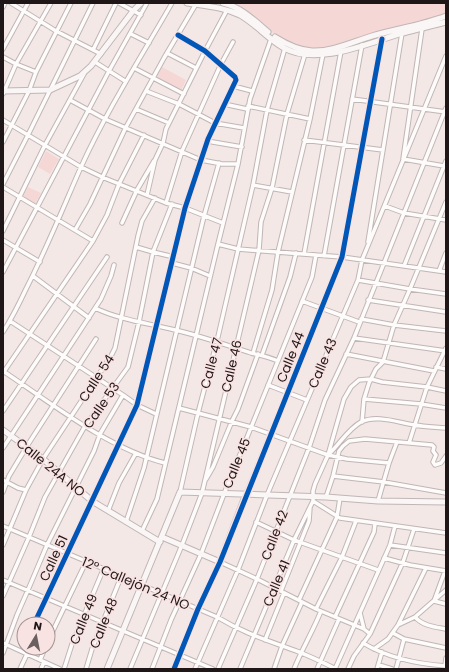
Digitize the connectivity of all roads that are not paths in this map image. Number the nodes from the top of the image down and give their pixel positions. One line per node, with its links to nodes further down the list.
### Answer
1 (5, 3): 15 (street)
2 (11, 3): 17 (street)
3 (28, 3): 17 (street)
4 (50, 3): 21 (street)
5 (71, 3): 24 (street)
6 (93, 3): 31 (street)
7 (116, 3): 38 (street)
8 (119, 3): 18 (street)
9 (141, 3): 18 (street)
10 (147, 3): 19 (street)
11 (172, 3): 34 (street)
12 (187, 3): 14 (street)
13 (223, 3): 28 (street)
14 (196, 4): 16 (street); 27 (street)
15 (3, 7)
16 (227, 10): 29 (street); 39 (street)
17 (23, 11): 21 (street); 37 (street)
18 (133, 11): 19 (street); 42 (street)
19 (141, 15): 26 (street)
20 (446, 16): 28 (street)
21 (40, 21): 24 (street); 48 (street)
22 (446, 22): 23 (street)
23 (422, 29): 25 (street); 71 (street)
24 (56, 31): 31 (street); 54 (street)
25 (402, 33): 30 (street); 69 (street)
26 (131, 34): 34 (street); 53 (street)
27 (178, 35): 39 (street); 41 (street)
28 (370, 36): 33 (street)
29 (271, 39): 36 (street); 61 (street)
30 (382, 39): 33 (street); 66 (street, Calle 44)
31 (75, 41): 38 (street); 58 (street)
32 (233, 42): 49 (street)
33 (372, 42): 35 (street)
34 (149, 43): 50 (street)
35 (362, 45): 40 (street); 64 (street)
36 (285, 48): 43 (street); 75 (street, Calle 47)
37 (3, 49)
38 (93, 50): 42 (street)
39 (205, 50): 49 (street); 51 (street)
40 (341, 51): 44 (street); 92 (street)
41 (167, 53): 51 (street); 55 (street)
42 (101, 54): 47 (street)
43 (305, 54): 44 (street); 78 (street, Calle 46)
44 (323, 54): 79 (street)
45 (3, 57): 48 (street)
46 (446, 58): 73 (street, Calle 43)
47 (95, 62): 52 (street); 53 (street)
48 (16, 64): 54 (street); 62 (street)
49 (221, 64): 57 (street); 77 (street)
50 (134, 68): 55 (street); 56 (street)
51 (196, 68): 63 (street)
52 (86, 71): 58 (street); 65 (street)
53 (109, 71): 56 (street); 74 (street)
54 (36, 72): 59 (street)
55 (153, 78): 60 (street); 63 (street)
56 (125, 82): 80 (street)
57 (233, 86): 61 (street); 68 (street, Calle 51)
58 (50, 90): 59 (street); 87 (street)
59 (29, 91): 62 (street); 84 (street)
60 (146, 91): 67 (street); 72 (street)
61 (252, 91): 70 (street)
62 (4, 92)
63 (184, 94): 67 (street)
64 (352, 99): 66 (street); 95 (street)
65 (70, 100): 74 (street); 94 (street)
66 (370, 102): 69 (street); 97 (street, Calle 44)
67 (179, 104): 77 (street); 82 (street)
68 (224, 104): 70 (street); 83 (street, Calle 51)
69 (390, 104): 71 (street); 98 (street)
70 (248, 107): 75 (street); 86 (street)
71 (411, 107): 73 (street); 101 (street)
72 (136, 109): 82 (street); 85 (street)
73 (425, 109): 76 (street); 101 (street, Calle 43)
74 (89, 110): 80 (street); 100 (street)
75 (268, 110): 78 (street); 112 (street, Calle 47)
76 (446, 111): 105 (street, Calle 42)
77 (198, 114): 83 (street); 99 (street)
78 (287, 114): 79 (street); 114 (street, Calle 46)
79 (310, 118): 89 (street)
80 (105, 119): 85 (street); 108 (street)
81 (3, 120): 84 (street)
82 (169, 123): 93 (street)
83 (216, 123): 86 (street); 90 (street, Calle 51)
84 (12, 126): 87 (street); 91 (street)
85 (126, 127): 88 (street); 110 (street)
86 (244, 128): 96 (street)
87 (28, 135): 94 (street); 113 (street)
88 (144, 135): 93 (street); 111 (street)
89 (304, 140): 92 (street); 116 (street)
90 (207, 141): 96 (street); 103 (street, Calle 51)
91 (3, 142)
92 (324, 142): 95 (street); 148 (street)
93 (163, 143): 99 (street); 102 (street)
94 (45, 145): 100 (street); 118 (street)
95 (344, 145): 97 (street); 150 (street)
96 (242, 147): 107 (street)
97 (362, 147): 98 (street); 153 (street, Calle 44)
98 (383, 150): 140 (street)
99 (182, 151): 103 (street); 121 (street)
100 (64, 157): 108 (street); 124 (street)
101 (403, 159): 105 (street); 123 (street, Calle 43)
102 (155, 160): 115 (street); 117 (street)
103 (201, 160): 106 (street); 125 (street, Calle 51)
104 (446, 161): 109 (street)
105 (424, 162): 109 (street); 126 (street, Calle 42)
106 (219, 163): 107 (street); 127 (street)
107 (238, 164): 133 (street)
108 (81, 166): 110 (street); 130 (street)
109 (444, 166): 128 (street)
110 (102, 177): 111 (street); 134 (street)
111 (119, 184): 115 (street); 137 (street)
112 (253, 185): 114 (street); 142 (street, Calle 47)
113 (3, 186): 118 (street)
114 (272, 188): 116 (street); 143 (street, Calle 46)
115 (137, 190): 117 (street); 132 (street)
116 (292, 192): 145 (street)
117 (147, 195): 119 (street)
118 (20, 197): 124 (street); 135 (street)
119 (155, 198): 121 (street); 139 (street, Calle 54)
120 (446, 202): 129 (street)
121 (166, 203): 122 (street)
122 (172, 204): 125 (street); 144 (street, Calle 53)
123 (385, 206): 126 (street); 140 (street, Calle 43)
124 (37, 208): 130 (street); 141 (street)
125 (185, 208): 127 (street); 152 (street, Calle 51)
126 (404, 213): 128 (street); 157 (street, Calle 42)
127 (204, 216): 133 (street); 160 (street)
128 (424, 217): 129 (street); 159 (street)
129 (439, 219): 131 (street); 161 (street)
130 (58, 220): 134 (street); 155 (street)
131 (446, 220)
132 (122, 223)
133 (223, 223): 138 (street)
134 (75, 230): 137 (street)
135 (3, 231)
136 (3, 240): 141 (street)
137 (93, 241): 170 (street)
138 (218, 244): 142 (street); 166 (street)
139 (136, 247): 144 (street); 181 (street, Calle 54)
140 (367, 247): 154 (street, Calle 43)
141 (16, 248): 155 (street); 163 (street)
142 (238, 249): 143 (street); 194 (street, Calle 47)
143 (259, 250): 145 (street); 197 (street, Calle 46)
144 (153, 252): 152 (street); 184 (street, Calle 53)
145 (278, 252): 146 (street); 199 (street)
146 (296, 253): 148 (street); 201 (street)
147 (446, 253): 162 (street)
148 (304, 254): 149 (street)
149 (316, 255): 150 (street); 173 (street, Calle 45)
150 (324, 256): 153 (street)
151 (107, 257): 175 (street)
152 (174, 257): 156 (street, Calle 51)
153 (342, 257): 154 (street); 177 (street, Calle 44)
154 (362, 260): 157 (street); 167 (street, Calle 43)
155 (40, 262): 165 (street)
156 (172, 263): 160 (street); 186 (street, Calle 51)
157 (384, 263): 159 (street); 168 (street, Calle 42)
158 (114, 265): 176 (street)
159 (404, 266): 161 (street)
160 (191, 268): 166 (street); 187 (street)
161 (418, 268): 162 (street); 169 (street)
162 (439, 271): 164 (street)
163 (3, 272)
164 (446, 272)
165 (33, 276): 170 (street); 182 (street)
166 (210, 276): 191 (street)
167 (358, 280): 168 (street); 179 (street, Calle 43)
168 (376, 283): 169 (street); 172 (street, Calle 42)
169 (410, 289): 171 (street); 174 (street)
170 (57, 294): 175 (street); 190 (street)
171 (446, 294)
172 (368, 300): 174 (street); 183 (street, Calle 42)
173 (302, 301): 177 (street); 203 (street, Calle 45)
174 (403, 305): 178 (street); 185 (street)
175 (73, 307): 180 (street); 196 (street)
176 (95, 308): 180 (street); 181 (street)
177 (321, 309): 179 (street); 217 (street, Calle 44)
178 (446, 312)
179 (342, 316): 183 (street); 221 (street, Calle 43)
180 (89, 318): 202 (street)
181 (120, 318): 184 (street); 210 (street, Calle 54)
182 (10, 321): 189 (street); 190 (street)
183 (360, 321): 185 (street); 192 (street, Calle 42)
184 (139, 322): 186 (street); 215 (street, Calle 53)
185 (394, 325): 188 (street); 195 (street)
186 (157, 326): 187 (street); 224 (street, Calle 51)
187 (176, 330): 191 (street); 229 (street)
188 (446, 331)
189 (3, 332)
190 (30, 334): 196 (street); 209 (street)
191 (196, 336): 194 (street); 225 (street)
192 (354, 338): 195 (street); 200 (street, Calle 42)
193 (96, 339): 205 (street)
194 (217, 341): 197 (street); 228 (street, Calle 47)
195 (388, 342): 198 (street); 204 (street)
196 (48, 345): 202 (street); 212 (street)
197 (236, 348): 199 (street); 231 (street, Calle 46)
198 (446, 350): 206 (street)
199 (253, 353): 201 (street)
200 (346, 354): 204 (street); 248 (street, Calle 42)
201 (260, 355): 203 (street); 232 (street)
202 (63, 356): 205 (street); 218 (street)
203 (278, 361): 213 (street, Calle 45)
204 (383, 362): 208 (street); 211 (street)
205 (79, 366): 210 (street); 223 (street)
206 (436, 367): 207 (street); 208 (street)
207 (446, 369)
208 (434, 371): 214 (street)
209 (3, 372): 212 (street)
210 (96, 378): 215 (street); 230 (street, Calle 54)
211 (371, 379): 214 (street); 220 (street); 250 (street)
212 (22, 384): 218 (street); 227 (street)
213 (268, 386): 217 (street); 236 (street, Calle 45)
214 (427, 387): 216 (street); 222 (street)
215 (113, 388): 219 (street); 235 (street, Calle 53)
216 (446, 391)
217 (287, 393): 221 (street); 240 (street, Calle 44)
218 (38, 394): 223 (street); 241 (street)
219 (123, 395): 224 (street); 239 (street)
220 (364, 399): 222 (street); 233 (street)
221 (307, 400): 242 (street, Calle 43)
222 (421, 404): 226 (street); 234 (street)
223 (53, 405): 230 (street); 246 (street)
224 (137, 405): 229 (street); 245 (street, Calle 51)
225 (178, 408): 228 (street); 255 (street)
226 (446, 408)
227 (3, 411)
228 (198, 413): 231 (street); 265 (street, Calle 47)
229 (156, 414): 253 (street)
230 (71, 417): 235 (street); 254 (street, Calle 54)
231 (219, 418): 232 (street); 260 (street, Calle 46)
232 (232, 421): 236 (street); 260 (street)
233 (362, 422): 234 (street); 250 (street)
234 (415, 425): 237 (street); 244 (street)
235 (85, 426): 239 (street); 257 (street, Calle 53)
236 (251, 427): 240 (street); 268 (street, Calle 45)
237 (446, 428)
238 (3, 430): 241 (street, Calle 24A NO)
239 (100, 434): 245 (street); 262 (street)
240 (270, 434): 242 (street); 269 (street, Calle 44)
241 (10, 435): 246 (street, Calle 24A NO); 247 (street)
242 (290, 440): 248 (street); 270 (street, Calle 43)
243 (397, 442): 244 (street); 252 (street); 256 (street)
244 (409, 443): 251 (street)
245 (119, 444): 249 (street); 275 (street, Calle 51)
246 (27, 446): 254 (street, Calle 24A NO); 259 (street)
247 (3, 448)
248 (309, 448): 250 (street); 271 (street, Calle 42)
249 (136, 453): 253 (street); 279 (street)
250 (328, 455): 252 (street); 274 (street, Calle 41)
251 (446, 456)
252 (338, 457): 256 (street); 258 (street)
253 (146, 458): 255 (street); 282 (street)
254 (43, 459): 257 (street, Calle 24A NO); 263 (street, Calle 54)
255 (165, 463): 289 (street)
256 (389, 463): 261 (street)
257 (59, 473): 262 (street, Calle 24A NO); 292 (street, Calle 53)
258 (333, 476): 261 (street); 272 (street)
259 (5, 481): 263 (street); 264 (street)
260 (205, 482): 267 (street, Calle 46)
261 (384, 482): 266 (street); 276 (street)
262 (76, 487): 275 (street, Calle 24A NO); 297 (street)
263 (26, 490): 287 (street, Calle 54)
264 (3, 492)
265 (180, 492): 267 (street); 293 (street, Calle 47)
266 (446, 493)
267 (202, 494): 268 (street); 298 (street, Calle 46)
268 (224, 494): 269 (street); 304 (street, Calle 45)
269 (246, 494): 270 (street); 308 (street, Calle 44)
270 (267, 495): 271 (street); 283 (street, Calle 43)
271 (289, 496): 274 (street); 290 (street, Calle 42)
272 (326, 497): 273 (street); 274 (street)
273 (340, 498): 276 (street); 280 (street)
274 (313, 499): 278 (street, Calle 41); 280 (street)
275 (92, 501): 279 (street, Calle 24A NO); 303 (street, Calle 51)
276 (378, 501): 277 (street)
277 (446, 502)
278 (310, 506): 294 (street, Calle 41); 295 (street)
279 (108, 511): 282 (street, Calle 24A NO)
280 (336, 517): 281 (street); 301 (street)
281 (356, 521): 284 (street); 305 (street)
282 (126, 522): 289 (street, Calle 24A NO)
283 (256, 522): 290 (street); 313 (street, Calle 43)
284 (375, 524): 286 (street); 310 (street)
285 (3, 526): 287 (street, 12° Callejón 24 NO)
286 (395, 526): 288 (street); 299 (street)
287 (10, 529): 292 (street, 12° Callejón 24 NO); 296 (street, Calle 54)
288 (414, 529): 291 (street); 300 (street)
289 (142, 531): 293 (street, Calle 24A NO)
290 (276, 531): 294 (street); 317 (street, Calle 42)
291 (446, 533)
292 (29, 538): 297 (street, 12° Callejón 24 NO); 319 (street, Calle 53)
293 (161, 539): 298 (street, Calle 24A NO); 320 (street, Calle 47)
294 (294, 540): 295 (street); 321 (street, Calle 41)
295 (300, 542): 301 (street); 324 (street)
296 (3, 545)
297 (47, 545): 303 (street, 12° Callejón 24 NO); 322 (street)
298 (182, 545): 304 (street, Calle 24A NO); 325 (street, Calle 46)
299 (390, 545): 300 (street); 306 (street)
300 (407, 548): 302 (street); 309 (street)
301 (321, 550): 305 (street); 328 (street)
302 (446, 553)
303 (67, 554): 307 (street, 12° Callejón 24 NO); 327 (street, Calle 51)
304 (201, 554): 308 (street, Calle 24A NO); 330 (street, Calle 45)
305 (342, 557): 310 (street); 334 (street)
306 (384, 558): 309 (street); 314 (street)
307 (86, 562): 312 (street, 12° Callejón 24 NO); 332 (street)
308 (220, 562): 313 (street); 333 (street, Calle 44)
309 (403, 562): 311 (street); 350 (street)
310 (360, 563): 314 (street); 341 (street)
311 (426, 568): 315 (street); 344 (street)
312 (103, 570): 316 (street, 12° Callejón 24 NO); 337 (street, Calle 49)
313 (238, 570): 317 (street); 339 (street, Calle 43)
314 (378, 570): 336 (street)
315 (445, 571): 329 (street)
316 (121, 577): 320 (street, 12° Callejón 24 NO); 342 (street, Calle 48)
317 (257, 579): 321 (street); 346 (street, Calle 42)
318 (3, 580): 319 (street)
319 (9, 582): 322 (street); 326 (street, Calle 53)
320 (140, 586): 325 (street, 12° Callejón 24 NO); 349 (street, Calle 47)
321 (274, 588): 324 (street); 352 (street, Calle 41)
322 (28, 590): 327 (street); 356 (street)
323 (446, 590): 329 (street)
324 (282, 592): 328 (street); 355 (street)
325 (162, 594): 330 (street, 12° Callejón 24 NO); 354 (street, Calle 46)
326 (3, 596)
327 (46, 598): 332 (street); 338 (street, Calle 51)
328 (300, 601): 334 (street); 358 (street)
329 (434, 601): 331 (street); 340 (street)
330 (180, 602): 333 (street, 12° Callejón 24 NO); 359 (street, Calle 45)
331 (446, 604)
332 (66, 607): 337 (street); 345 (street)
333 (198, 609): 339 (street, 12° Callejón 24 NO); 366 (street, Calle 44)
334 (316, 609): 335 (street)
335 (321, 611): 341 (street); 363 (street)
336 (360, 612): 343 (street); 347 (street)
337 (84, 614): 342 (street); 380 (street, Calle 49)
338 (38, 616)
339 (217, 617): 346 (street, 12° Callejón 24 NO); 374 (street, Calle 43)
340 (416, 617): 344 (street); 348 (street)
341 (337, 618): 343 (street); 373 (street)
342 (103, 623): 349 (street); 381 (street, Calle 48)
343 (355, 624): 347 (street); 393 (street)
344 (398, 625): 351 (street)
345 (56, 626)
346 (234, 628): 352 (street, 12° Callejón 24 NO); 388 (street, Calle 42)
347 (364, 629): 350 (street)
348 (446, 629)
349 (122, 631): 354 (street); 382 (street, Calle 47)
350 (370, 634): 357 (street)
351 (393, 634): 353 (street); 362 (street)
352 (253, 636): 355 (street, 12° Callejón 24 NO); 389 (street, Calle 41)
353 (404, 639): 361 (street); 370 (street)
354 (143, 640): 359 (street); 383 (street, Calle 46)
355 (265, 640): 358 (street, 12° Callejón 24 NO)
356 (4, 643): 360 (street); 365 (street)
357 (363, 643): 362 (street); 394 (street)
358 (282, 646): 363 (street, 12° Callejón 24 NO); 390 (street)
359 (161, 647): 366 (street); 384 (street, Calle 45)
360 (16, 648)
361 (446, 648)
362 (374, 649): 364 (street)
363 (301, 652): 373 (street, 12° Callejón 24 NO); 391 (street)
364 (382, 652): 370 (street); 376 (street)
365 (3, 653)
366 (180, 655): 374 (street); 385 (street, Calle 44)
367 (26, 656): 377 (street)
368 (31, 656): 372 (street)
369 (43, 656): 372 (street)
370 (400, 658): 375 (street); 396 (street)
371 (446, 658): 375 (street)
372 (42, 661): 378 (street); 379 (street)
373 (320, 662): 392 (street); 393 (street, 12° Callejón 24 NO)
374 (198, 663): 386 (street, Calle 43); 387 (street)
375 (446, 666)
376 (378, 667): 395 (street)
377 (20, 669)
378 (41, 669)
379 (60, 669)
380 (64, 669)
381 (86, 669)
382 (107, 669)
383 (130, 669)
384 (152, 669)
385 (174, 669)
386 (195, 669)
387 (213, 669)
388 (218, 669)
389 (240, 669)
390 (274, 669)
391 (294, 669)
392 (317, 669)
393 (335, 669)
394 (348, 669)
395 (392, 669)
396 (396, 669)

